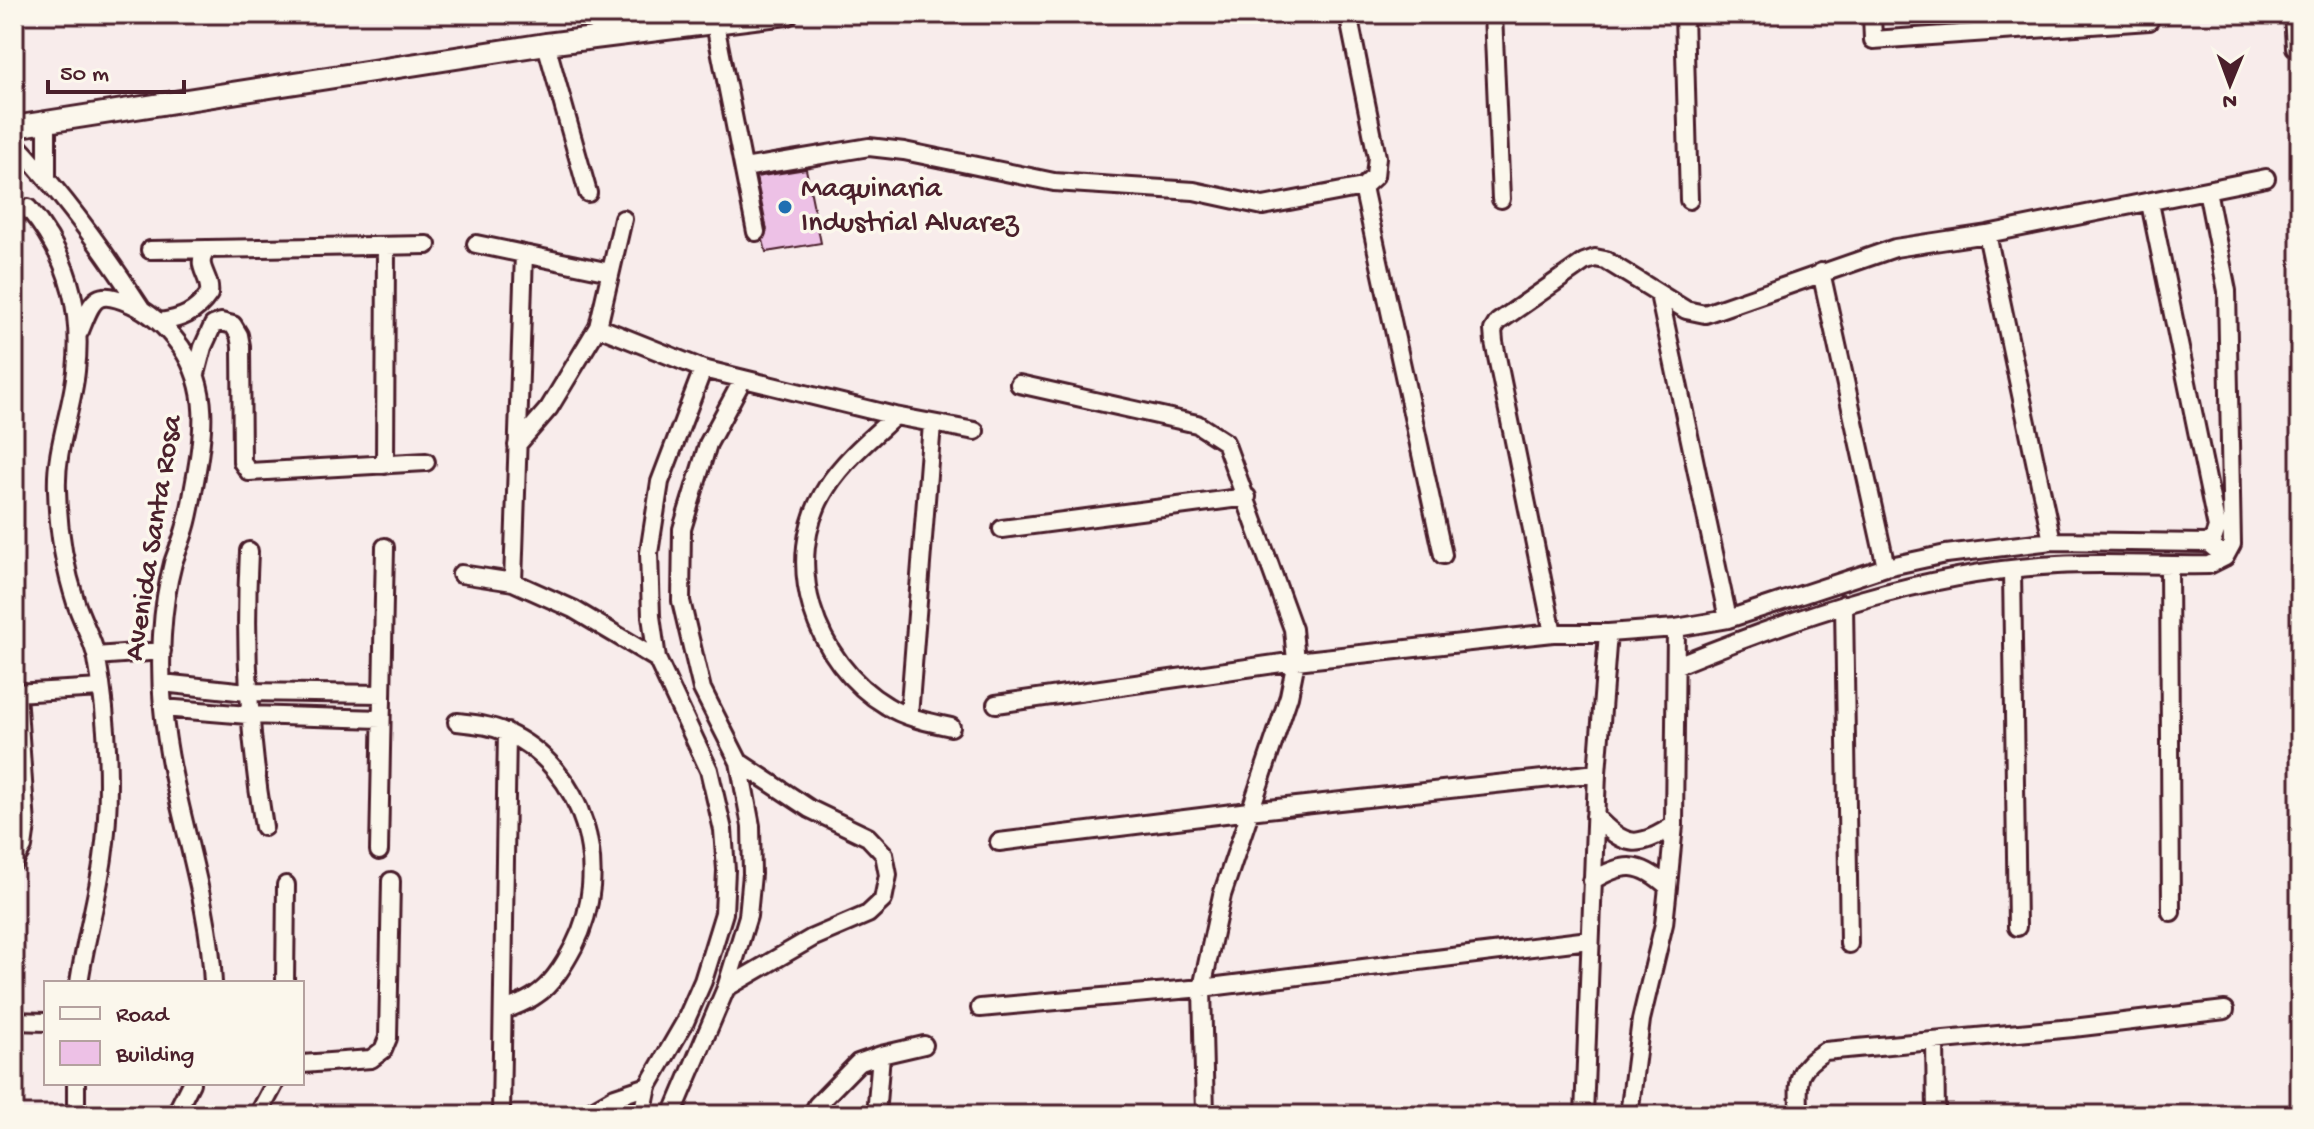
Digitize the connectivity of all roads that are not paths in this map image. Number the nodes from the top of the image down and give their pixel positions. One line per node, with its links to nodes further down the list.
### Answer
1 (787, 14): 8 (street)
2 (1348, 14): 17 (street)
3 (1493, 14): 20 (street)
4 (1684, 14): 21 (street)
5 (1872, 14): 7 (street)
6 (2293, 14): 10 (street)
7 (2149, 21)
8 (715, 24): 9 (street); 14 (street)
9 (546, 44): 11 (street); 19 (street)
10 (2295, 47)
11 (47, 121): 12 (street); 15 (street)
12 (14, 127)
13 (14, 142): 15 (street, Avenida Santa Rosa)
14 (744, 168): 17 (street); 25 (street)
15 (47, 176): 36 (street, Avenida Santa Rosa)
16 (2266, 178): 18 (street)
17 (1363, 187): 59 (street)
18 (2207, 190): 22 (street); 60 (street)
19 (588, 193)
20 (1501, 199)
21 (1689, 200)
22 (2150, 203): 26 (street); 55 (street)
23 (28, 208): 41 (street, Avenida Santa Rosa)
24 (623, 219): 33 (street)
25 (756, 232)
26 (1987, 234): 34 (street); 54 (street)
27 (476, 244): 32 (street)
28 (427, 245): 29 (street)
29 (386, 246): 30 (street); 51 (street)
30 (208, 249): 31 (street); 37 (street)
31 (150, 250)
32 (524, 254): 33 (street); 49 (street)
33 (610, 272): 39 (street)
34 (1821, 272): 35 (street); 62 (street)
35 (1659, 294): 68 (street); 70 (street)
36 (142, 309): 38 (street, Avenida Santa Rosa); 41 (street, Avenida Santa Rosa)
37 (191, 313): 38 (street); 40 (street)
38 (160, 322): 43 (street, Avenida Santa Rosa)
39 (598, 327): 42 (street); 49 (street)
40 (208, 334): 43 (street); 51 (street)
41 (77, 338): 73 (street, Avenida Santa Rosa)
42 (703, 369): 44 (street); 74 (street)
43 (196, 374): 72 (street, Avenida Santa Rosa)
44 (743, 379): 46 (street); 84 (street)
45 (1019, 384): 52 (street)
46 (895, 416): 47 (street); 86 (street)
47 (932, 424): 48 (street); 86 (street)
48 (975, 431)
49 (517, 445): 66 (street)
50 (426, 462): 51 (street)
51 (385, 465)
52 (1247, 497): 53 (street); 75 (street)
53 (1002, 529)
54 (2052, 541): 55 (street); 58 (street)
55 (2208, 543): 60 (street)
56 (385, 547): 81 (street)
57 (249, 551): 79 (street)
58 (1946, 554): 62 (street); 65 (street)
59 (1443, 555)
60 (2225, 557): 61 (street)
61 (2169, 566): 63 (street); 105 (street)
62 (1886, 567): 68 (street)
63 (2012, 570): 65 (street); 106 (street)
64 (461, 574): 66 (street)
65 (1950, 579): 67 (street)
66 (513, 582): 74 (street)
67 (1844, 604): 76 (street); 108 (street)
68 (1728, 619): 69 (street)
69 (1676, 628): 71 (street); 76 (street)
70 (1553, 633): 71 (street); 75 (street)
71 (1608, 633): 93 (street)
72 (162, 651): 73 (street); 77 (street, Avenida Santa Rosa)
73 (96, 656): 78 (street, Avenida Santa Rosa)
74 (657, 659): 89 (street)
75 (1296, 661): 82 (street); 94 (street)
76 (1677, 665): 96 (street)
77 (162, 683): 79 (street); 83 (street, Avenida Santa Rosa)
78 (101, 688): 80 (street); 109 (street, Avenida Santa Rosa)
79 (247, 692): 81 (street); 85 (street)
80 (16, 693): 100 (street)
81 (382, 694): 87 (street)
82 (996, 704)
83 (163, 708): 85 (street); 110 (street, Avenida Santa Rosa)
84 (713, 711): 89 (street); 92 (street)
85 (248, 715): 87 (street); 97 (street)
86 (909, 716): 90 (street)
87 (381, 719): 99 (street)
88 (457, 722): 91 (street)
89 (686, 725): 119 (street)
90 (951, 727)
91 (507, 732): 116 (street); 116 (street)
92 (739, 762): 112 (street); 112 (street)
93 (1597, 773): 94 (street); 95 (street)
94 (1249, 811): 98 (street); 113 (street)
95 (1595, 816): 96 (street); 102 (street)
96 (1674, 825): 104 (street)
97 (264, 827)
98 (999, 842)
99 (379, 851)
100 (14, 862)
101 (391, 881): 124 (street)
102 (1592, 881): 104 (street); 107 (street)
103 (286, 885): 111 (street)
104 (1668, 887): 140 (street)
105 (2171, 912)
106 (2017, 927)
107 (1589, 940): 113 (street); 139 (street)
108 (1849, 944)
109 (79, 981)
110 (213, 981)
111 (285, 981)
112 (726, 988): 120 (street)
113 (1202, 988): 114 (street); 138 (street)
114 (980, 1008)
115 (2225, 1010): 121 (street)
116 (503, 1011): 132 (street)
117 (14, 1021): 118 (street)
118 (44, 1022)
119 (685, 1022): 120 (street); 128 (street)
120 (707, 1032): 135 (street)
121 (1935, 1041): 141 (street); 142 (street)
122 (924, 1045): 123 (street)
123 (881, 1055): 136 (street); 137 (street)
124 (304, 1064)
125 (76, 1085): 129 (street)
126 (190, 1085): 130 (street)
127 (274, 1085): 131 (street)
128 (648, 1086): 133 (street); 134 (street)
129 (76, 1115)
130 (175, 1115)
131 (258, 1115)
132 (501, 1115)
133 (584, 1115)
134 (642, 1115)
135 (672, 1115)
136 (812, 1115)
137 (876, 1115)
138 (1205, 1115)
139 (1584, 1115)
140 (1629, 1115)
141 (1799, 1115)
142 (1936, 1115)

